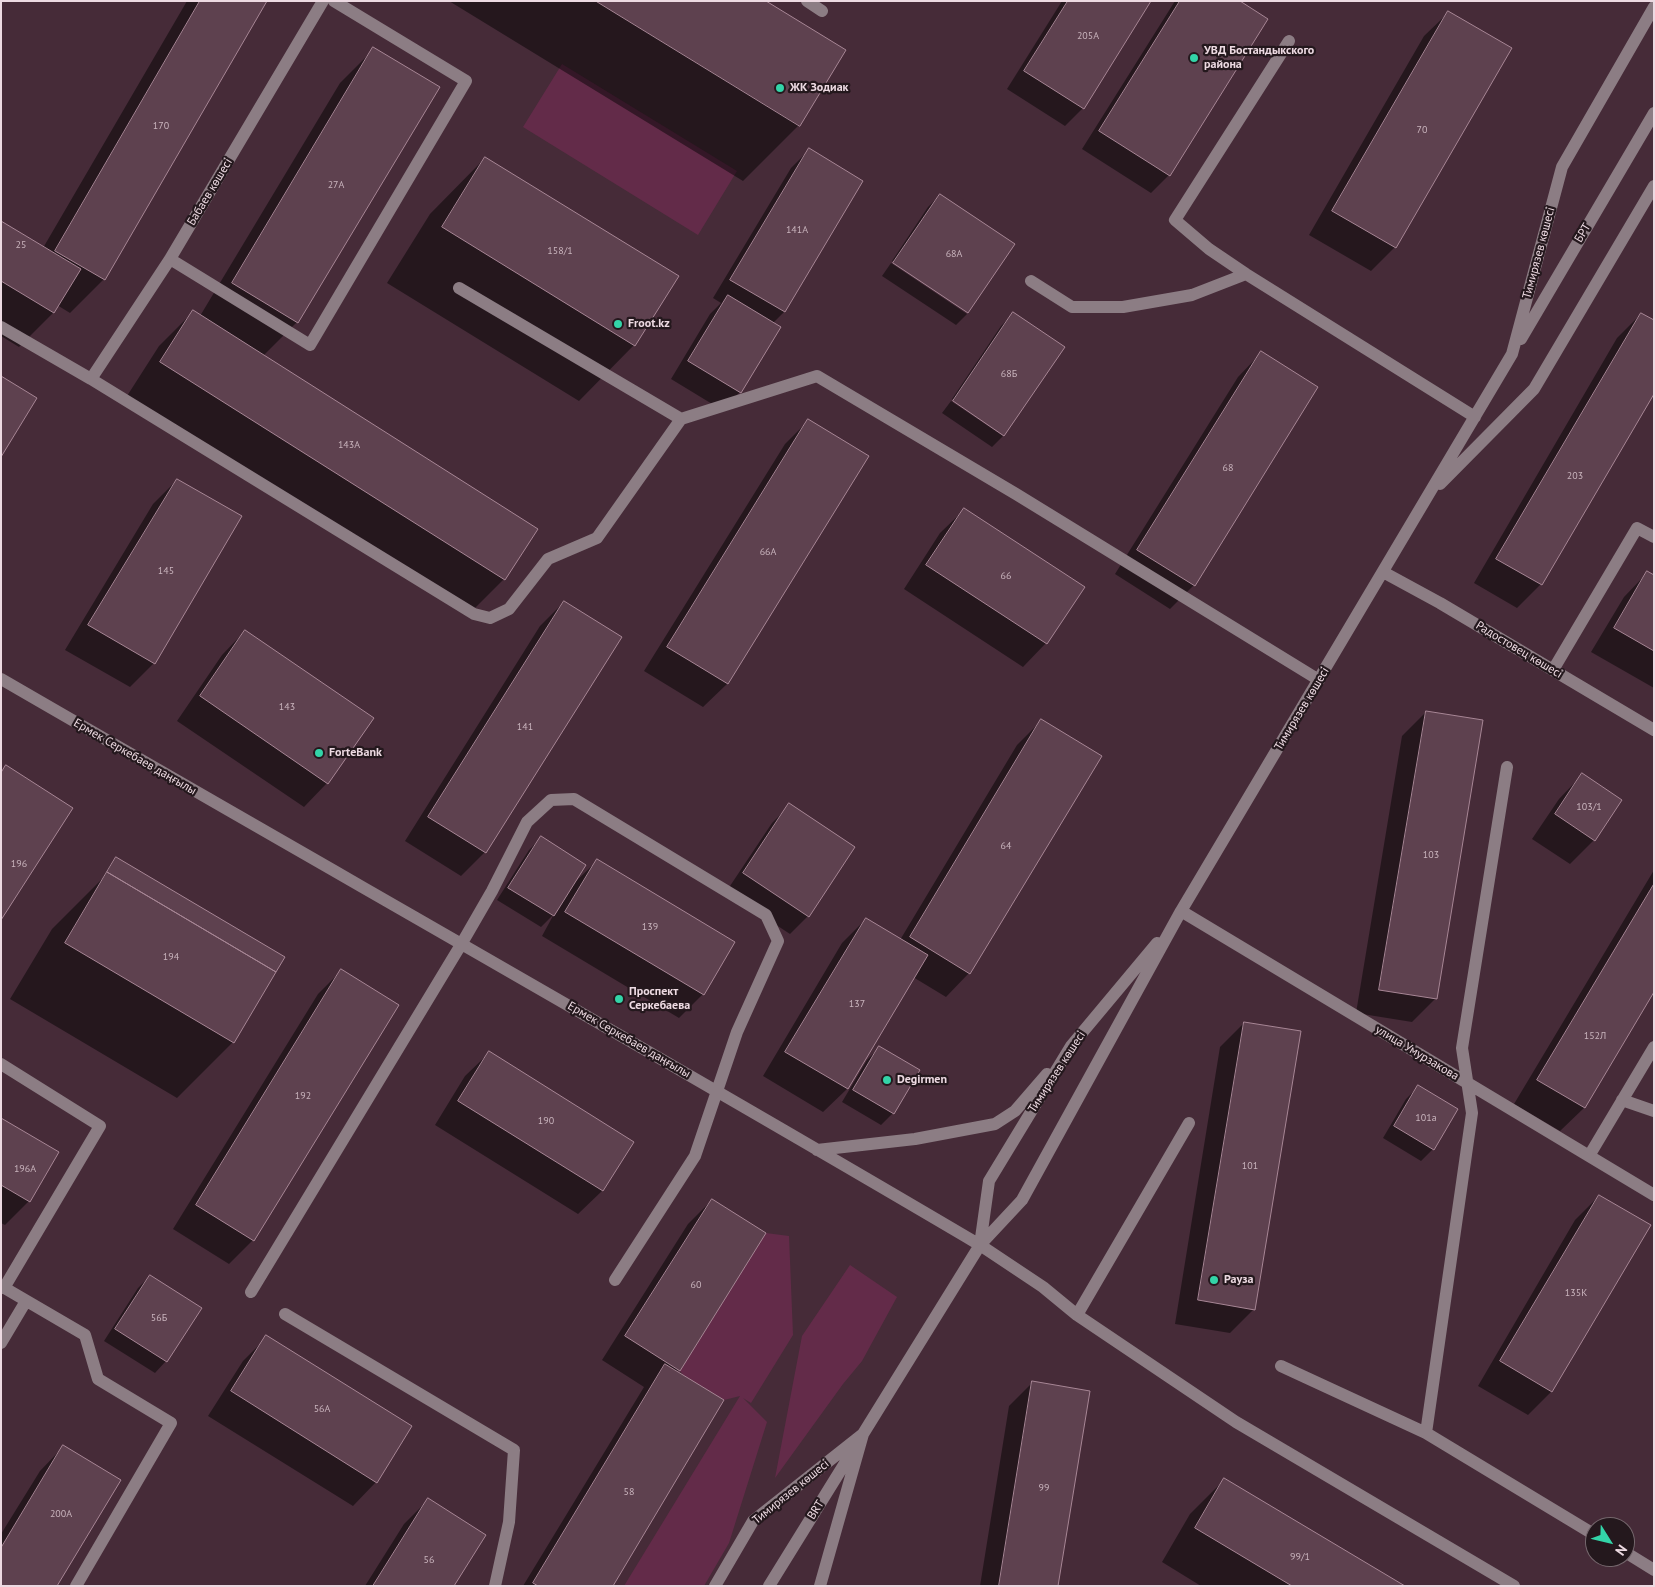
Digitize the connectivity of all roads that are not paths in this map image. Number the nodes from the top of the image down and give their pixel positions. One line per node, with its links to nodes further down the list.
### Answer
1 (322, 1): 9 (street, Бабаев көшесі)
2 (334, 1): 9 (street)
3 (807, 1): 5 (street)
4 (1654, 8): 14 (street, Тимирязев көшесі)
5 (822, 11)
6 (1289, 41): 10 (street)
7 (1654, 113): 14 (street, БРТ)
8 (1654, 186): 18 (street, Тимирязев көшесі)
9 (170, 258): 15 (street, Бабаев көшесі)
10 (1246, 274): 11 (street); 16 (street)
11 (1031, 281)
12 (459, 288): 17 (street)
13 (1, 326): 15 (street)
14 (1512, 354): 16 (street, Тимирязев көшесі)
15 (91, 379): 17 (street)
16 (1474, 417): 18 (street, Тимирязев көшесі)
17 (681, 419): 23 (street)
18 (1426, 498): 20 (street, Тимирязев көшесі)
19 (1654, 538): 21 (street)
20 (1383, 572): 21 (street, Радостовец көшесі); 23 (street, Тимирязев көшесі)
21 (1553, 670): 24 (street, Радостовец көшесі)
22 (1, 679): 27 (street, Ермек Серкебаев даңғылы)
23 (1319, 680): 26 (street, Тимирязев көшесі)
24 (1654, 730)
25 (1507, 767): 31 (street)
26 (1178, 915): 28 (street, Тимирязев көшесі); 31 (street, улица Умурзакова); 39 (street, Тимирязев көшесі)
27 (462, 943): 32 (street, Ермек Серкебаев даңғылы); 32 (street); 42 (street)
28 (1071, 1046): 36 (street); 39 (street, Тимирязев көшесі)
29 (1654, 1047): 33 (street)
30 (1, 1064): 41 (street)
31 (1467, 1083): 37 (street, улица Умурзакова); 48 (street)
32 (717, 1091): 36 (street, Ермек Серкебаев даңғылы); 40 (street)
33 (1622, 1100): 34 (street); 37 (street)
34 (1654, 1111)
35 (1189, 1123): 45 (street)
36 (817, 1150): 39 (street, Ермек Серкебаев даңғылы)
37 (1589, 1156): 38 (street, улица Умурзакова)
38 (1654, 1194)
39 (980, 1245): 45 (street, Ермек Серкебаев даңғылы); 49 (street, Тимирязев көшесі)
40 (615, 1280)
41 (3, 1287): 43 (street)
42 (251, 1292)
43 (26, 1301): 46 (street); 53 (street)
44 (285, 1314): 54 (street)
45 (1077, 1315): 58 (street, Ермек Серкебаев даңғылы)
46 (1, 1343)
47 (1281, 1366): 48 (street)
48 (1426, 1433): 50 (street)
49 (863, 1434): 55 (street, Тимирязев көшесі); 56 (street, BRT); 57 (street, Тимирязев көшесі)
50 (1585, 1528)
51 (1635, 1558): 52 (street)
52 (1654, 1570)
53 (76, 1586)
54 (495, 1586)
55 (715, 1586)
56 (768, 1586)
57 (820, 1586)
58 (1514, 1586)

